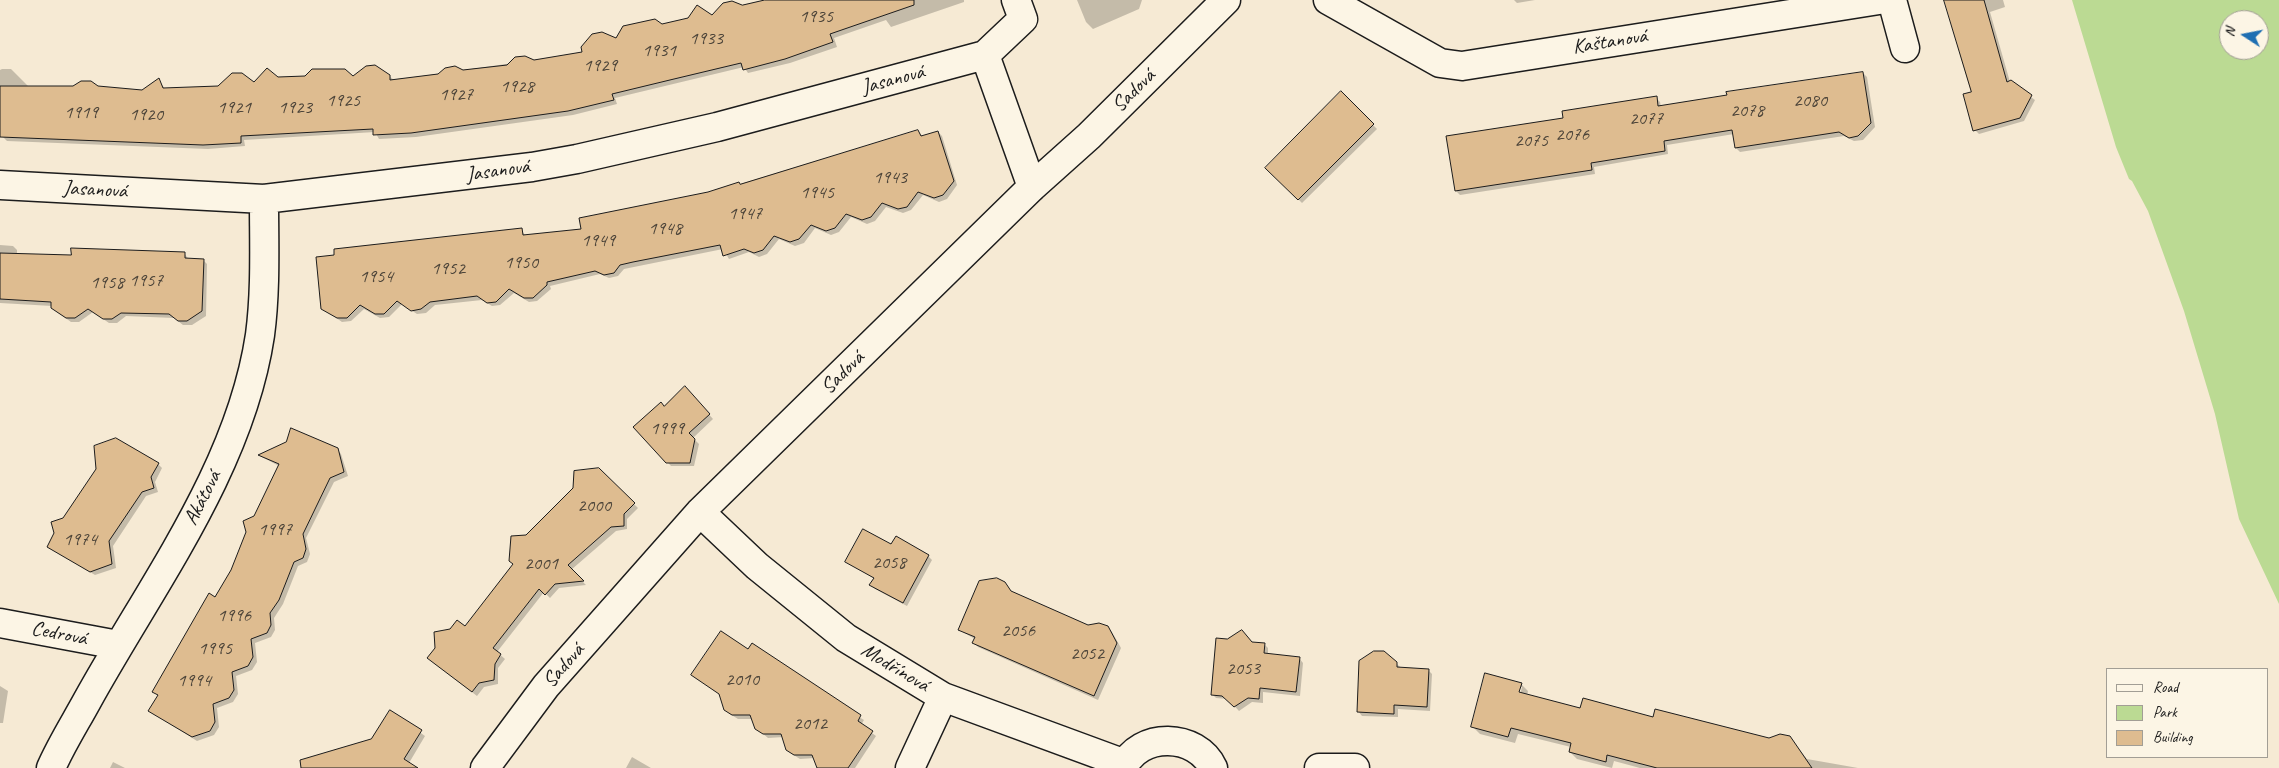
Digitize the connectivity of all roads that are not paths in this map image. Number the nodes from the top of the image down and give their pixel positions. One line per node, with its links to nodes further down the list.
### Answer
1 (1016, 0): 7 (street, Jasanová)
2 (1226, 0): 9 (street, Sadová)
3 (1328, 0): 4 (street, Kaštanová)
4 (1879, 0)
5 (1892, 0): 6 (street)
6 (1905, 48)
7 (985, 55): 9 (street); 10 (street, Jasanová)
8 (0, 185): 10 (street, Jasanová)
9 (1032, 187): 11 (street, Sadová)
10 (264, 199): 13 (street, Akátová)
11 (700, 512): 14 (street, Modřínová); 17 (street, Sadová)
12 (0, 623): 13 (street, Cedrová)
13 (118, 645): 16 (street, Akátová)
14 (944, 697): 15 (street, Modřínová); 18 (street)
15 (1124, 766): 19 (street, Modřínová)
16 (51, 768)
17 (485, 768)
18 (910, 768)
19 (1213, 768)
20 (1319, 768): 21 (street)
21 (1355, 768)

